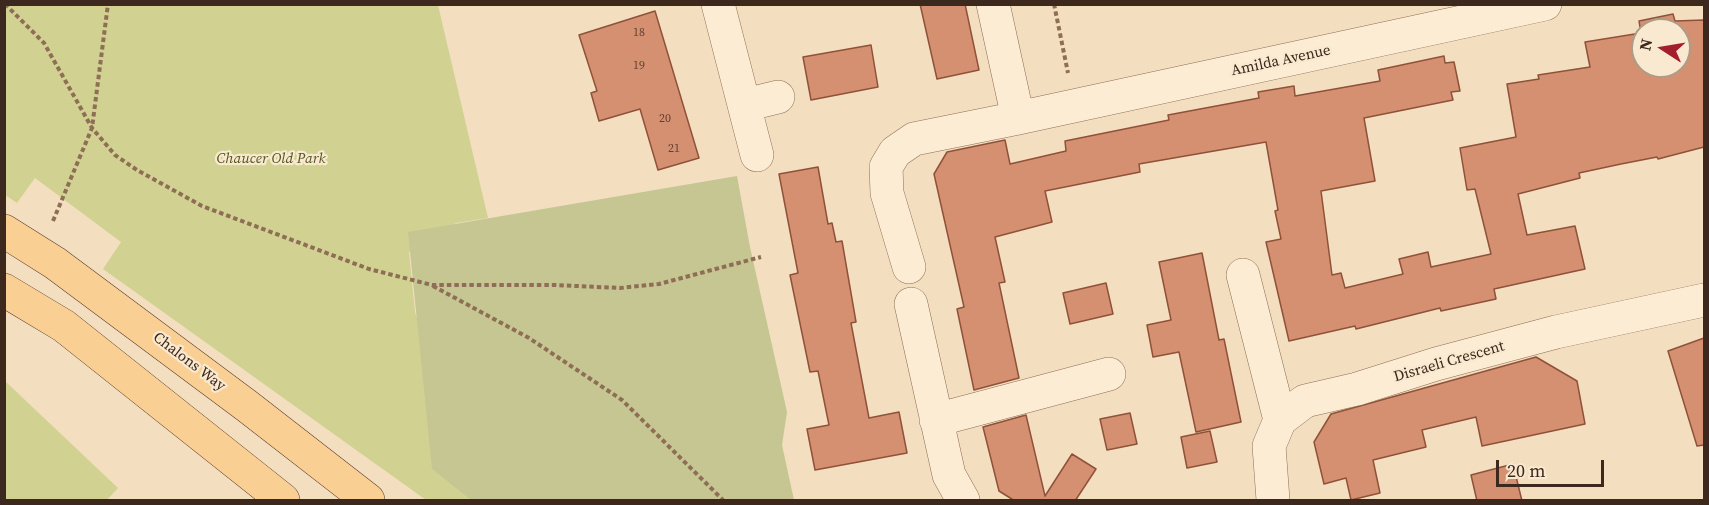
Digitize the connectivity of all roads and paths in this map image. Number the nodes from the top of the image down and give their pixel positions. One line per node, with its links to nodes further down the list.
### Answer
1 (5, 4): 11 (path)
2 (108, 4): 11 (path)
3 (718, 4): 8 (street)
4 (993, 4): 10 (street)
5 (1054, 4): 9 (path)
6 (1545, 4): 9 (street, Amilda Avenue)
7 (778, 97): 8 (street)
8 (745, 105): 12 (street)
9 (1074, 106): 10 (street, Amilda Avenue)
10 (1018, 118): 16 (street, Amilda Avenue)
11 (92, 128): 13 (path); 18 (path)
12 (757, 155)
13 (53, 221)
14 (4, 231): 26 (main road, Chalons Way)
15 (761, 257): 18 (path)
16 (909, 267)
17 (1243, 275): 24 (street)
18 (432, 285): 27 (path)
19 (4, 290): 25 (main road)
20 (1704, 300): 24 (street, Disraeli Crescent)
21 (911, 304): 23 (street)
22 (1109, 374): 23 (street)
23 (935, 417): 28 (street)
24 (1280, 420): 29 (street)
25 (283, 501)
26 (368, 501)
27 (723, 501)
28 (963, 501)
29 (1273, 501)

